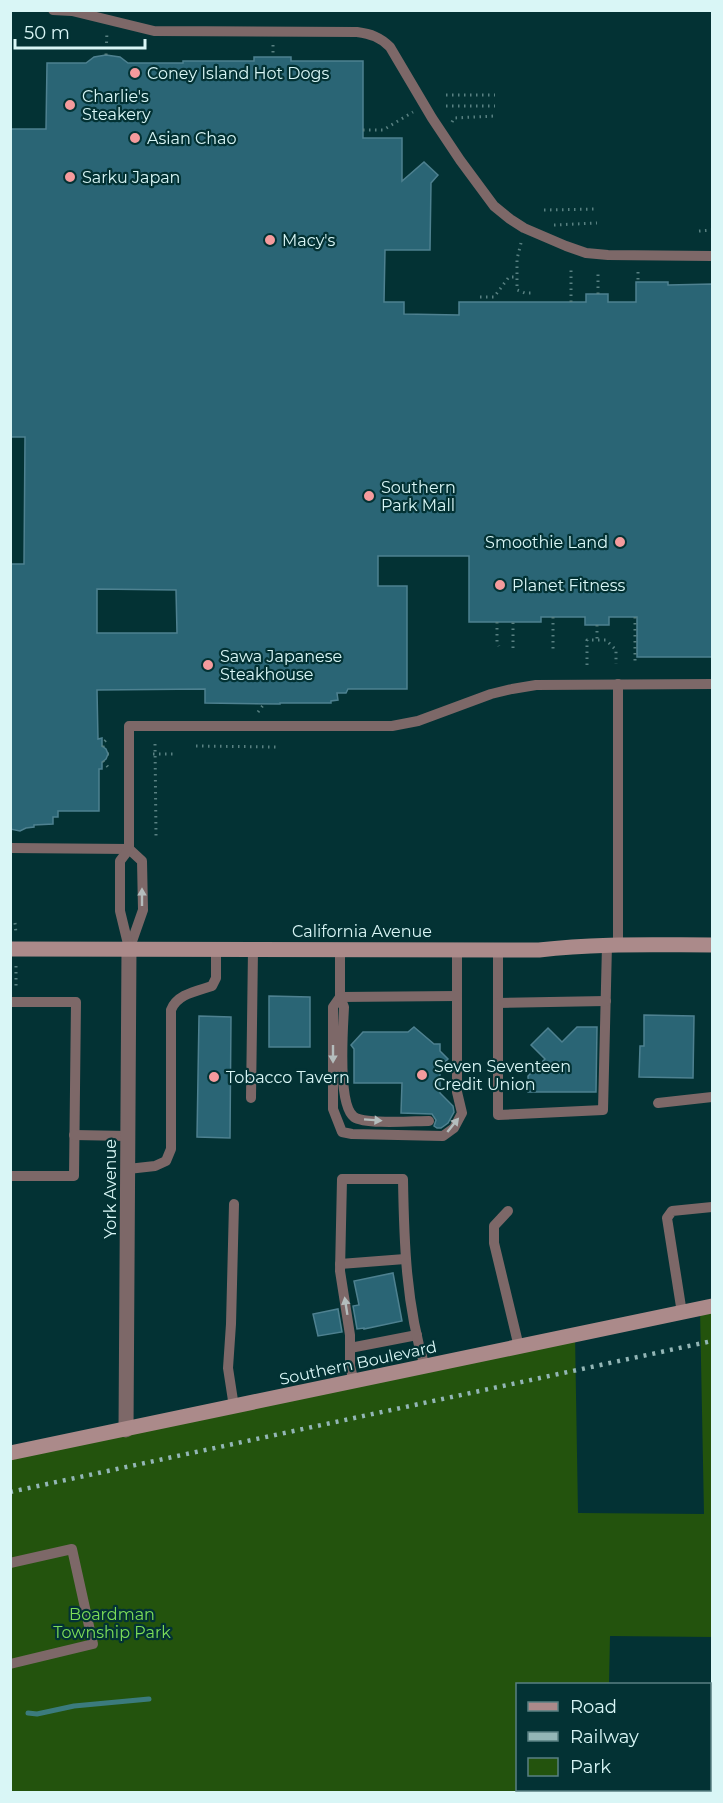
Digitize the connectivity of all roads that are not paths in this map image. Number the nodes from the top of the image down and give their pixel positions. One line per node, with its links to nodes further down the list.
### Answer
1 (52, 10): 2 (lane)
2 (712, 256)
3 (618, 684): 4 (lane); 6 (lane); 7 (lane)
4 (712, 684)
5 (10, 848): 6 (lane)
6 (129, 849): 9 (lane); 9 (lane, one-way to 6)
7 (613, 945): 8 (street, California Avenue); 15 (street, California Avenue); 18 (lane)
8 (712, 945)
9 (129, 948): 10 (street, California Avenue); 11 (street, California Avenue); 28 (street, York Avenue)
10 (216, 948): 12 (street, California Avenue); 29 (lane)
11 (14, 949)
12 (253, 949): 13 (street, California Avenue); 23 (lane)
13 (340, 949): 14 (street, California Avenue); 17 (lane)
14 (458, 949): 15 (street, California Avenue); 16 (lane)
15 (498, 950): 20 (lane)
16 (458, 996): 17 (lane); 21 (lane)
17 (340, 997): 21 (lane, one-way to 21); 26 (lane, one-way to 26)
18 (606, 1001): 20 (lane); 20 (lane)
19 (13, 1002): 27 (lane)
20 (498, 1003)
21 (458, 1092): 24 (lane)
22 (712, 1097): 25 (lane)
23 (250, 1098)
24 (448, 1101)
25 (658, 1103)
26 (429, 1121)
27 (74, 1135): 28 (lane); 30 (lane)
28 (128, 1136): 29 (street, York Avenue)
29 (128, 1169): 44 (street, York Avenue)
30 (10, 1176)
31 (234, 1204): 43 (lane)
32 (712, 1207): 37 (lane)
33 (508, 1211): 39 (lane)
34 (405, 1259): 35 (lane); 35 (lane); 38 (lane)
35 (340, 1264): 40 (lane, one-way to 35)
36 (712, 1306): 37 (street, Southern Boulevard)
37 (682, 1313): 39 (street, Southern Boulevard)
38 (417, 1335): 40 (lane); 41 (lane)
39 (519, 1347): 41 (street, Southern Boulevard)
40 (350, 1348): 42 (lane)
41 (425, 1367): 42 (street, Southern Boulevard)
42 (354, 1382): 43 (street, Southern Boulevard)
43 (234, 1407): 44 (street, Southern Boulevard)
44 (126, 1430): 45 (street, Southern Boulevard)
45 (10, 1454)
46 (10, 1563): 47 (lane)
47 (10, 1664)

